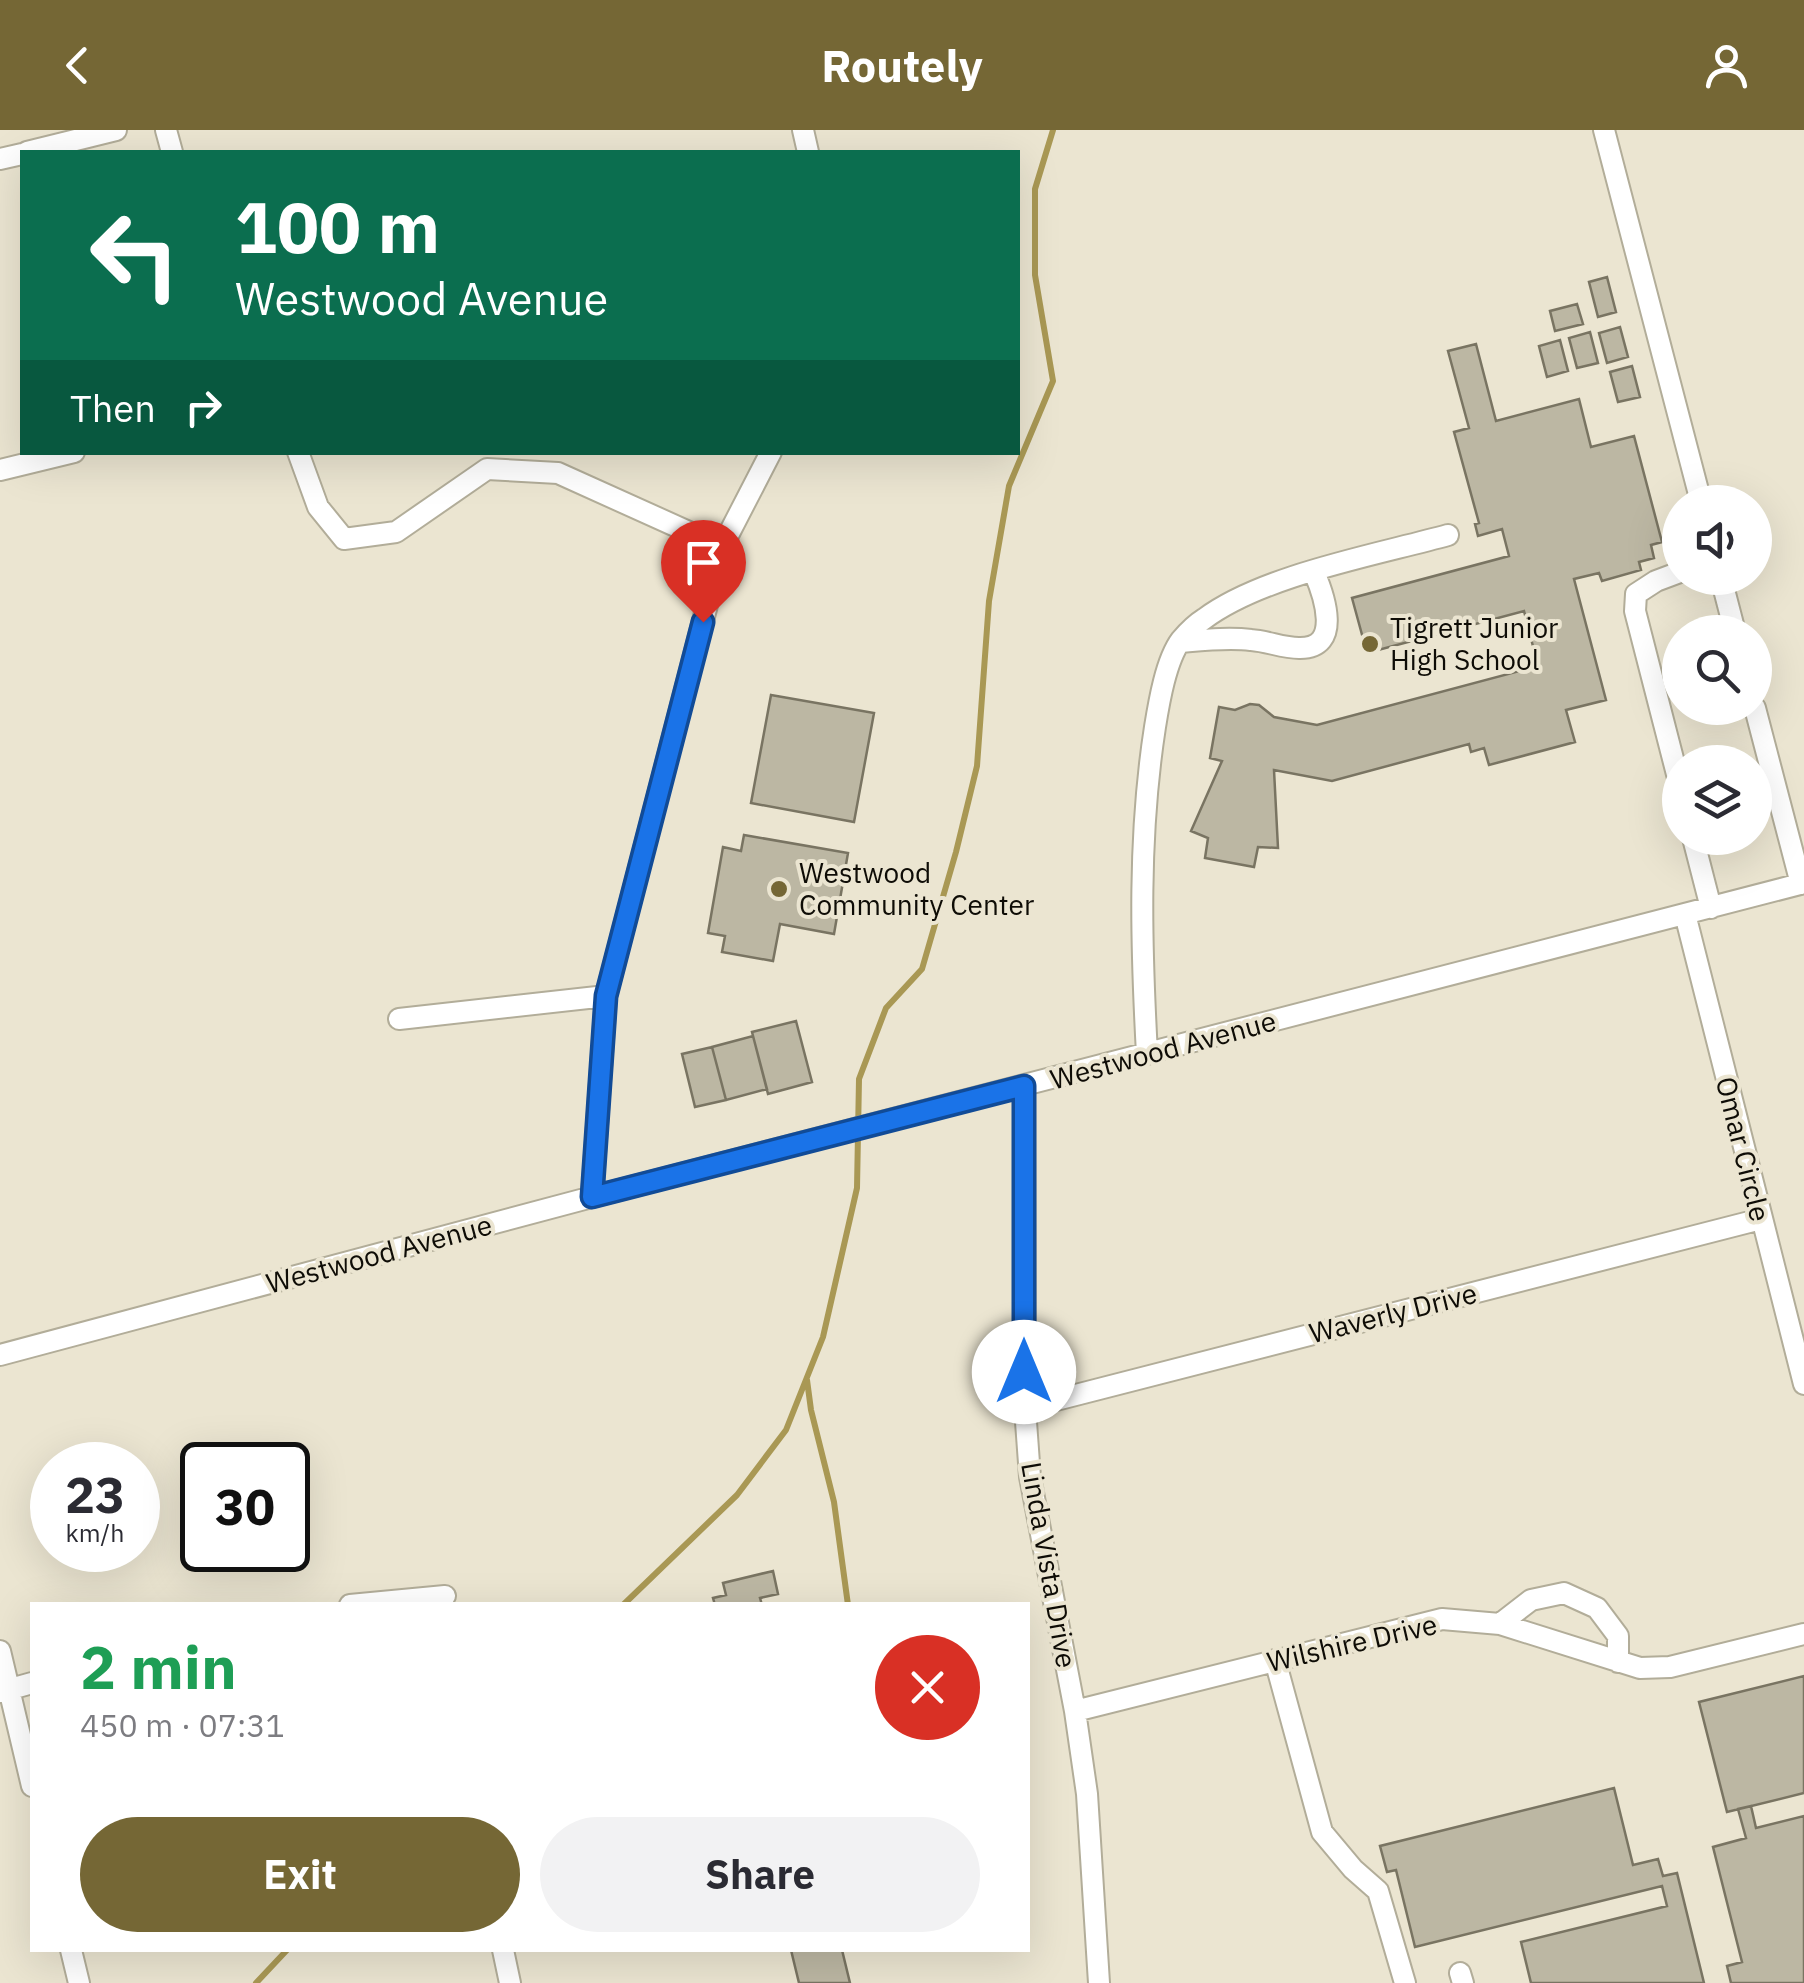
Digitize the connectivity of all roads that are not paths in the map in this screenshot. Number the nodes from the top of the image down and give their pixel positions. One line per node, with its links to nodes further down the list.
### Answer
1 (116, 130): 3 (street)
2 (1604, 130): 8 (street)
3 (37, 150)
4 (62, 455): 7 (street)
5 (299, 455): 10 (street)
6 (770, 455): 10 (street)
7 (0, 470)
8 (1697, 485)
9 (1448, 535): 11 (street)
10 (722, 547): 20 (street)
11 (1314, 572): 13 (street); 13 (street)
12 (1662, 579): 15 (street)
13 (1180, 642): 22 (street)
14 (1760, 725): 17 (street)
15 (1669, 745)
16 (1697, 855): 18 (street)
17 (1802, 884): 18 (street, Westwood Avenue)
18 (1711, 908): 19 (street, Westwood Avenue)
19 (1685, 914): 22 (street, Westwood Avenue); 25 (street, Omar Circle)
20 (606, 996): 21 (street); 24 (street)
21 (399, 1019)
22 (1146, 1054): 23 (street, Westwood Avenue)
23 (1024, 1086): 24 (street, Westwood Avenue); 28 (street, Linda Vista Drive)
24 (592, 1197): 26 (street, Westwood Avenue)
25 (1760, 1219): 27 (street, Omar Circle); 28 (street, Waverly Drive)
26 (0, 1355)
27 (1804, 1384)
28 (1025, 1408): 38 (street, Linda Vista Drive)
29 (445, 1596): 30 (street)
30 (382, 1602)
31 (1500, 1624): 34 (street, Wilshire Drive); 35 (street, Wilshire Drive); 35 (street)
32 (1804, 1634): 35 (street, Wilshire Drive)
33 (0, 1652): 37 (street)
34 (1276, 1660): 38 (street, Wilshire Drive); 45 (street)
35 (1618, 1662)
36 (30, 1684): 37 (street)
37 (5, 1690): 39 (street)
38 (1076, 1711): 44 (street, Linda Vista Drive)
39 (30, 1779)
40 (71, 1952): 42 (street)
41 (503, 1952): 43 (street)
42 (79, 1983)
43 (510, 1983)
44 (1100, 1983)
45 (1405, 1983)

